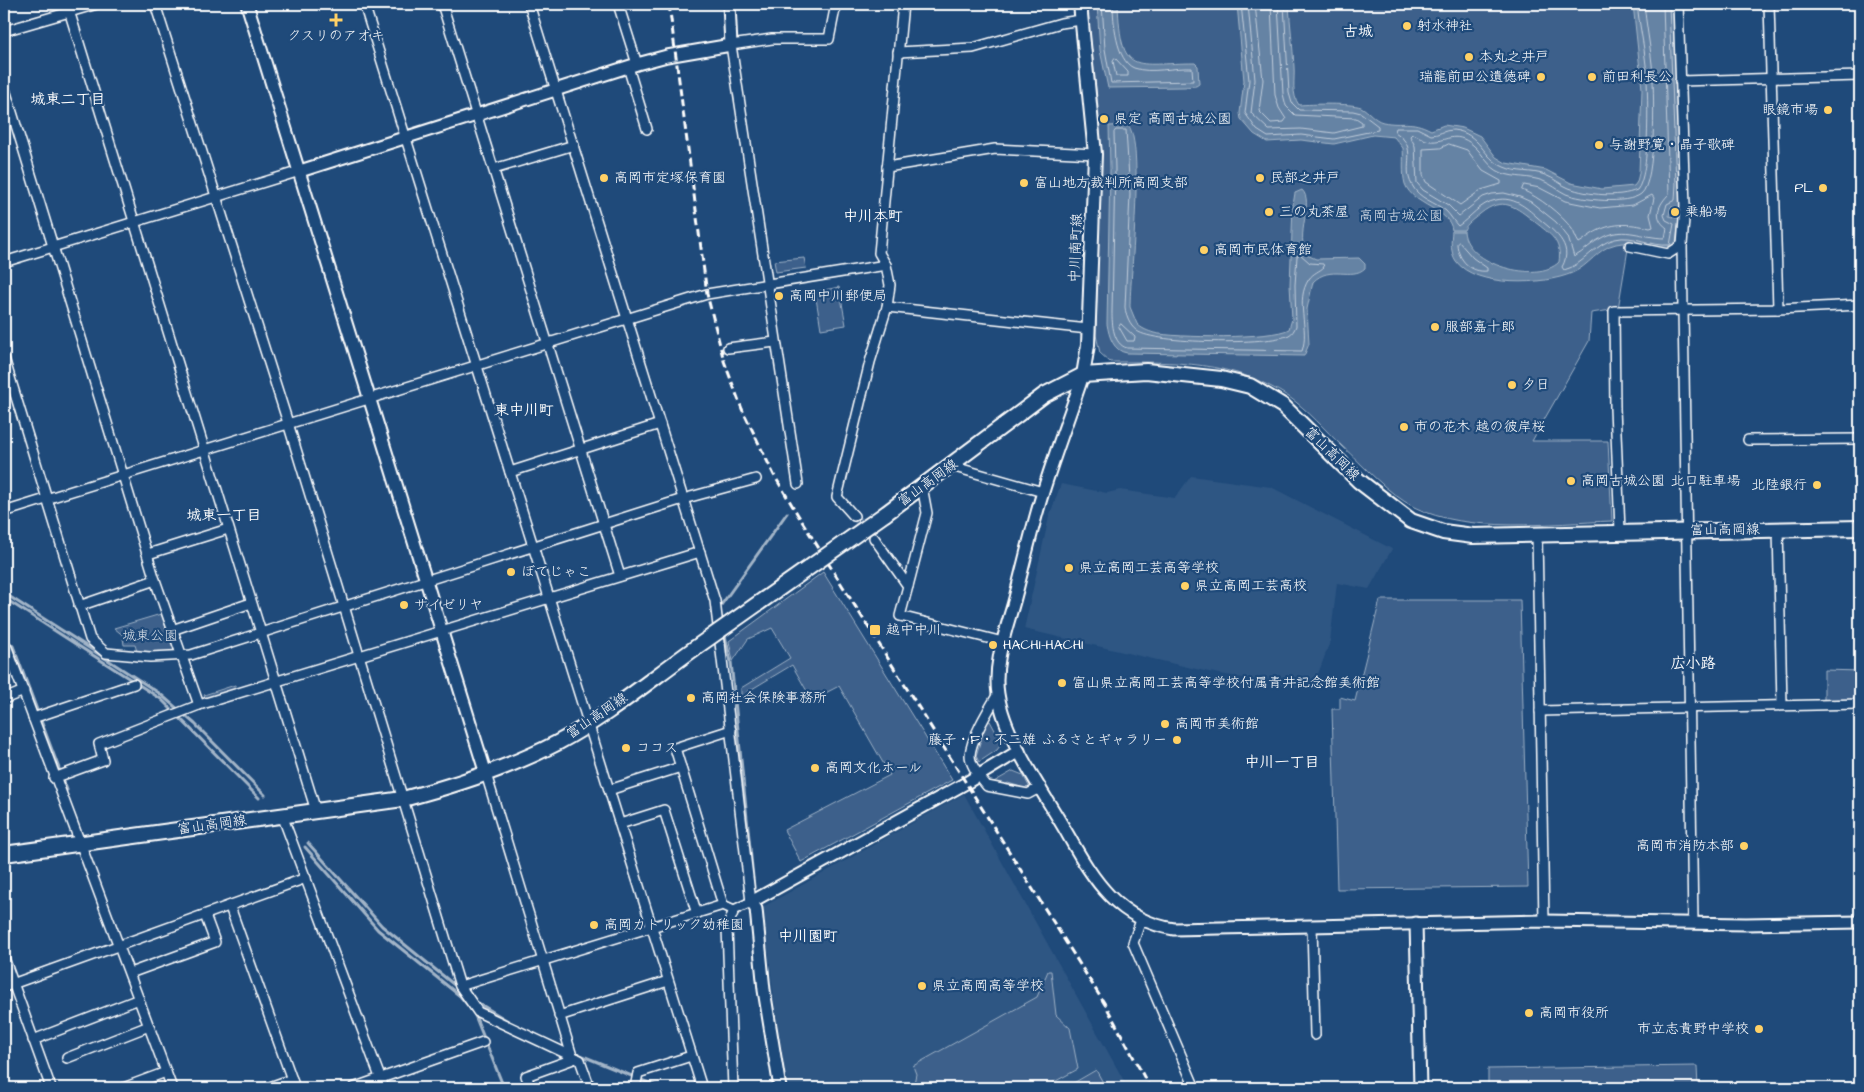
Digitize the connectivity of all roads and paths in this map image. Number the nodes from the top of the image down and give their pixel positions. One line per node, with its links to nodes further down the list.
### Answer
1 (98, 4): 14 (street)
2 (155, 4): 33 (street)
3 (247, 4): 32 (street)
4 (364, 4): 27 (street)
5 (442, 4): 25 (street)
6 (529, 4): 24 (street)
7 (618, 4): 19 (street)
8 (729, 4): 17 (street)
9 (836, 4): 17 (street)
10 (903, 4): 18 (street)
11 (1080, 4): 15 (main road, 中川南町線)
12 (1678, 4): 22 (street)
13 (1769, 4): 21 (street)
14 (68, 8): 16 (street); 34 (street)
15 (1081, 20): 18 (street); 29 (main road, 中川南町線)
16 (4, 31)
17 (731, 46): 19 (street); 40 (street)
18 (898, 52): 30 (street)
19 (632, 65): 24 (street); 26 (street)
20 (1860, 76): 21 (street)
21 (1771, 79): 22 (street); 44 (street)
22 (1680, 81): 35 (street)
23 (4, 86): 37 (street)
24 (556, 90): 25 (street); 28 (street)
25 (478, 116): 27 (street); 31 (street)
26 (646, 129)
27 (405, 138): 32 (street); 51 (street)
28 (574, 145): 31 (street); 45 (street)
29 (1095, 154): 30 (street); 46 (main road, 中川南町線)
30 (887, 167): 39 (street)
31 (494, 169): 48 (street)
32 (300, 171): 33 (street); 53 (street)
33 (216, 197): 34 (street); 54 (street)
34 (134, 222): 37 (street); 59 (street)
35 (1682, 244): 36 (street); 43 (street)
36 (1630, 246)
37 (52, 247): 38 (street); 62 (street)
38 (4, 262)
39 (886, 265): 40 (street); 42 (street)
40 (768, 284): 45 (street); 47 (street)
41 (1860, 305): 44 (street)
42 (887, 307): 46 (street); 70 (street)
43 (1683, 309): 44 (street); 75 (street); 76 (street)
44 (1778, 310)
45 (628, 318): 48 (street); 55 (street)
46 (1088, 329): 52 (main road, 中川南町線)
47 (775, 342): 49 (street); 64 (street)
48 (547, 343): 51 (street); 58 (street)
49 (728, 348)
50 (4, 358): 67 (street)
51 (476, 365): 53 (street); 61 (street)
52 (1083, 374): 60 (main road, 富山高岡線); 66 (street); 77 (main road, 富山高岡線)
53 (371, 399): 54 (street); 84 (street)
54 (288, 423): 59 (street); 89 (street)
55 (660, 424): 58 (street); 68 (street)
56 (1860, 439): 57 (street)
57 (1748, 440)
58 (581, 448): 61 (street); 71 (street)
59 (204, 450): 62 (street); 73 (street)
60 (951, 466): 65 (main road, 富山高岡線); 66 (street)
61 (510, 472): 79 (street)
62 (124, 474): 67 (street); 81 (street)
63 (756, 479): 68 (street)
64 (798, 484)
65 (922, 486): 85 (street); 108 (main road, 富山高岡線, bridge)
66 (1043, 492): 93 (street)
67 (46, 499): 69 (street); 88 (street)
68 (683, 500): 71 (street); 80 (street)
69 (4, 512)
70 (854, 516)
71 (606, 525): 79 (street); 82 (street)
72 (1860, 528): 74 (main road, 富山高岡線)
73 (228, 529): 81 (street); 87 (street)
74 (1778, 529): 75 (main road, 富山高岡線); 104 (street)
75 (1686, 530): 76 (main road, 富山高岡線); 105 (street)
76 (1620, 531): 77 (main road, 富山高岡線)
77 (1537, 535): 106 (street)
78 (874, 538): 85 (street)
79 (532, 548): 84 (street); 86 (street)
80 (700, 552): 82 (street); 109 (street)
81 (148, 554): 83 (street)
82 (620, 576): 86 (street)
83 (155, 580): 88 (street); 90 (street)
84 (428, 580): 89 (street); 91 (street)
85 (908, 586): 93 (street)
86 (548, 598): 91 (street); 108 (street)
87 (251, 602): 90 (street); 92 (street)
88 (79, 606): 95 (street)
89 (343, 608): 92 (street); 96 (street)
90 (172, 630): 95 (street)
91 (443, 631): 96 (street); 112 (street)
92 (261, 634): 95 (street); 97 (street)
93 (1003, 642): 100 (street)
94 (4, 645): 99 (street)
95 (181, 656): 103 (street)
96 (359, 656): 97 (street); 117 (street)
97 (275, 682): 103 (street); 118 (street)
98 (134, 684): 107 (street)
99 (24, 691): 101 (street); 107 (street)
100 (998, 694): 110 (street); 113 (street)
101 (4, 699)
102 (1860, 704): 104 (street)
103 (199, 705): 114 (street)
104 (1782, 705): 105 (street)
105 (1690, 707): 106 (street); 132 (street)
106 (1540, 711): 131 (street)
107 (33, 718): 114 (street)
108 (588, 724): 112 (main road, 富山高岡線); 116 (street)
109 (731, 730): 111 (street); 124 (street)
110 (1020, 751): 113 (street); 115 (street)
111 (681, 767): 116 (street); 126 (street)
112 (486, 774): 117 (main road, 富山高岡線); 139 (street)
113 (979, 775): 115 (street); 124 (street)
114 (58, 777): 121 (street)
115 (1040, 787): 130 (street)
116 (609, 790): 120 (street)
117 (403, 799): 118 (main road, 富山高岡線); 143 (street)
118 (316, 811): 119 (main road, 富山高岡線)
119 (282, 815): 121 (main road, 富山高岡線); 123 (street)
120 (620, 824): 128 (street); 136 (street)
121 (82, 843): 122 (main road, 富山高岡線); 137 (street)
122 (4, 854)
123 (306, 878): 125 (street); 155 (street)
124 (751, 902): 127 (street); 168 (street)
125 (230, 906): 129 (street); 156 (street)
126 (723, 906): 127 (street); 128 (street)
127 (734, 910): 167 (street)
128 (696, 914): 136 (street)
129 (205, 915): 137 (street); 140 (street)
130 (1141, 920): 135 (street); 169 (street)
131 (1544, 921): 132 (street); 134 (street)
132 (1693, 922): 133 (street)
133 (1860, 922)
134 (1416, 923): 135 (street); 170 (street)
135 (1312, 926): 148 (street)
136 (652, 927): 139 (street); 141 (street)
137 (119, 946): 140 (street); 142 (street)
138 (4, 958): 142 (street)
139 (542, 961): 143 (street); 146 (street)
140 (130, 973): 145 (street)
141 (668, 981): 146 (street); 151 (street)
142 (13, 984): 144 (street); 149 (street)
143 (460, 986): 152 (street)
144 (4, 987)
145 (139, 999): 147 (street); 149 (street)
146 (559, 1016): 152 (street)
147 (149, 1026): 153 (street); 154 (street)
148 (1315, 1035)
149 (33, 1040): 157 (street)
150 (483, 1042): 155 (street)
151 (691, 1056): 165 (street); 166 (street)
152 (574, 1057): 163 (street); 164 (street)
153 (67, 1058)
154 (166, 1072): 158 (street); 159 (street)
155 (380, 1078): 161 (street); 162 (street)
156 (294, 1084): 160 (street)
157 (51, 1088)
158 (123, 1088)
159 (172, 1088)
160 (267, 1088)
161 (353, 1088)
162 (384, 1088)
163 (531, 1088)
164 (590, 1088)
165 (635, 1088)
166 (702, 1088)
167 (733, 1088)
168 (780, 1088)
169 (1195, 1088)
170 (1420, 1088)

